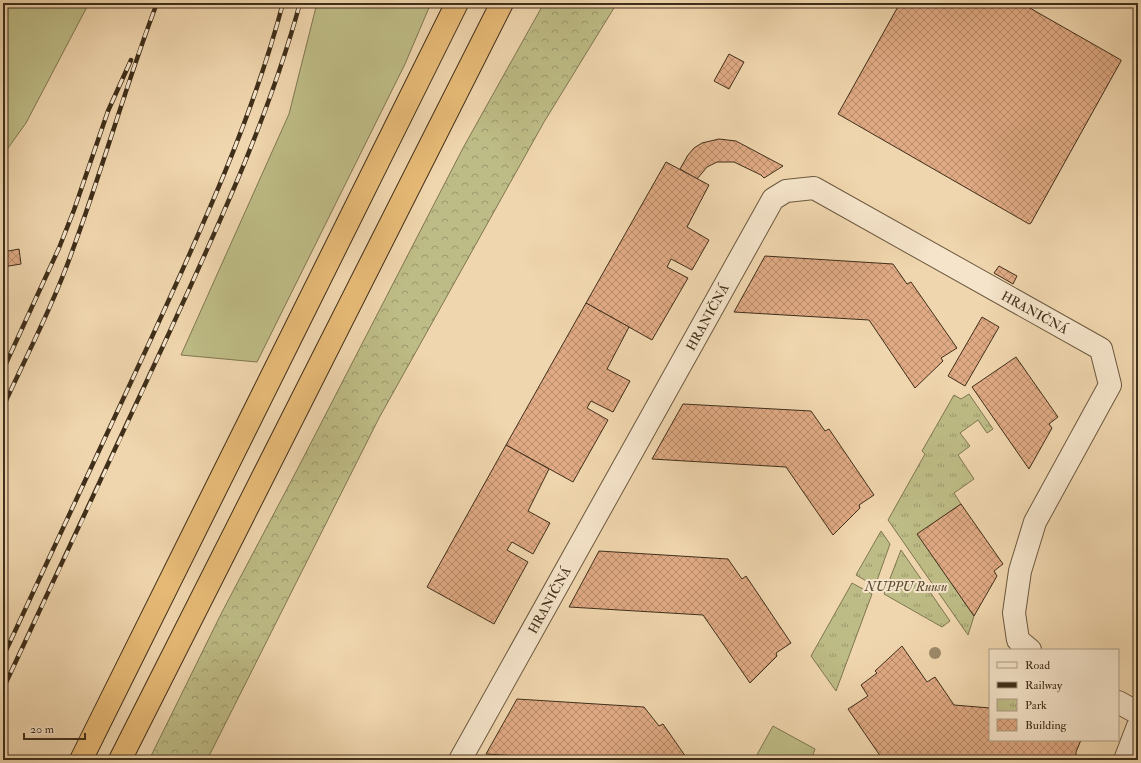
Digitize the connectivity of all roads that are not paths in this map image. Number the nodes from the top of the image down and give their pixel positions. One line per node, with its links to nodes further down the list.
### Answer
1 (502, 3): 4 (highway)
2 (509, 3): 4 (highway)
3 (456, 4): 9 (highway)
4 (491, 24): 10 (highway)
5 (1029, 649): 11 (street, HRANIČNÁ)
6 (1119, 703): 7 (street)
7 (1138, 713)
8 (1138, 726): 12 (street)
9 (81, 760)
10 (120, 760)
11 (460, 760)
12 (1126, 760)

